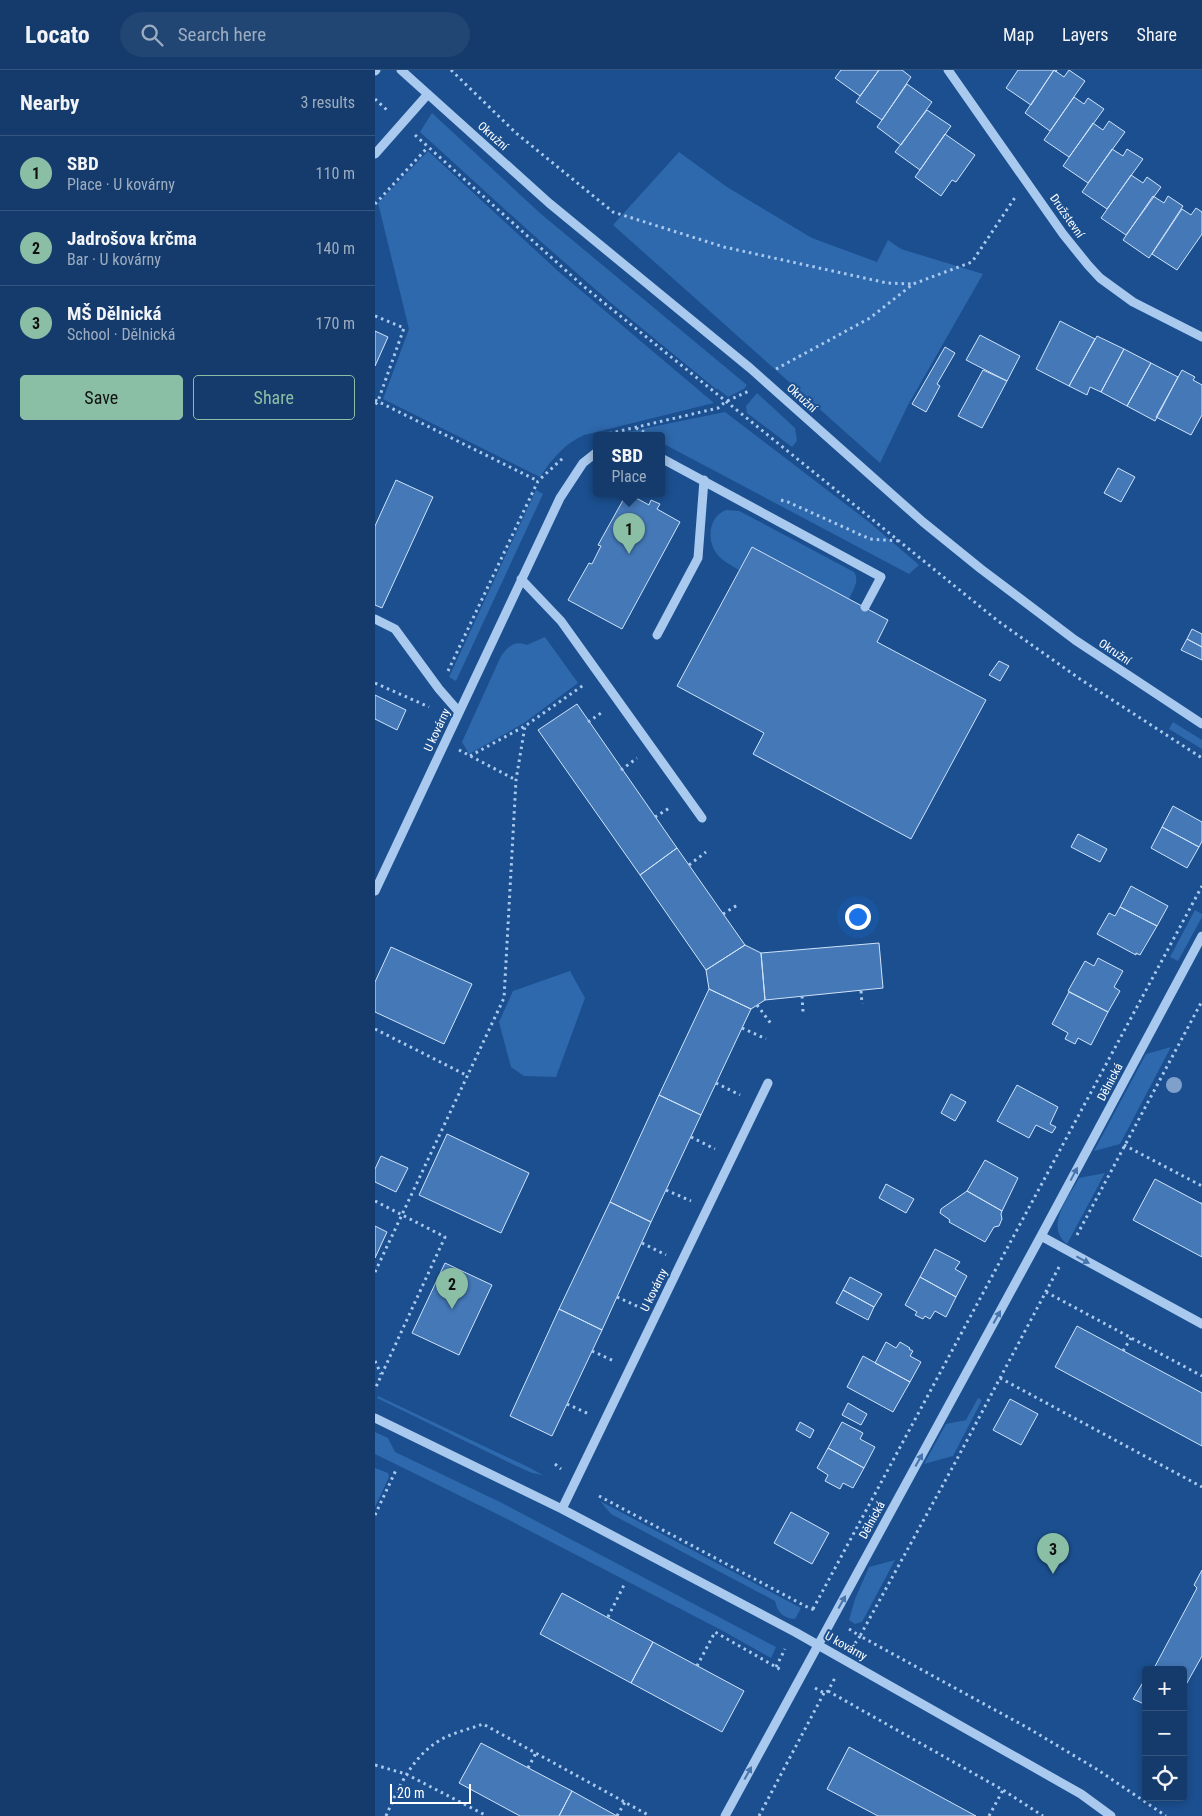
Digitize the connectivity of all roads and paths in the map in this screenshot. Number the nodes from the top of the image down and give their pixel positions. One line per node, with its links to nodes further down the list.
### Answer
1 (401, 70): 4 (street, Okružní)
2 (451, 70): 10 (path)
3 (948, 70): 8 (street, Družstevní)
4 (427, 94): 5 (street); 36 (street, Okružní)
5 (402, 123): 6 (path); 7 (street)
6 (428, 147): 9 (path); 16 (path)
7 (375, 154)
8 (1027, 182): 10 (path); 12 (street, Družstevní)
9 (375, 204)
10 (913, 284): 13 (path)
11 (375, 316): 15 (path)
12 (1202, 337)
13 (772, 371)
14 (753, 389): 16 (path)
15 (376, 400): 17 (path); 32 (path)
16 (725, 402): 18 (path); 25 (path)
17 (375, 405)
18 (635, 428): 19 (path); 20 (path)
19 (617, 432)
20 (644, 432)
21 (593, 455): 26 (street, U kovárny)
22 (665, 460): 23 (street)
23 (703, 480): 27 (street); 29 (street)
24 (775, 499): 25 (path)
25 (900, 541): 41 (path)
26 (521, 579): 34 (street, U kovárny); 46 (street)
27 (865, 607)
28 (375, 619): 32 (street)
29 (657, 635)
30 (587, 682): 37 (path)
31 (375, 683): 32 (path)
32 (439, 689): 34 (street)
33 (607, 709): 35 (path)
34 (459, 712): 50 (street, U kovárny)
35 (588, 722)
36 (1202, 724)
37 (525, 726): 39 (path); 43 (path)
38 (456, 749): 39 (path)
39 (470, 756): 43 (path)
40 (640, 756): 42 (path)
41 (1202, 758)
42 (621, 770)
43 (516, 780): 64 (path)
44 (674, 806): 45 (path)
45 (655, 817)
46 (702, 818)
47 (706, 852): 48 (path)
48 (689, 865)
49 (1202, 886): 106 (path)
50 (375, 891)
51 (739, 904): 52 (path)
52 (723, 914)
53 (1201, 938): 76 (street, Dělnická, one-way to 53)
54 (861, 991): 57 (path)
55 (803, 996): 59 (path)
56 (1202, 1001): 69 (path)
57 (861, 1004)
58 (757, 1005): 60 (path)
59 (803, 1012)
60 (772, 1025)
61 (741, 1028): 63 (path)
62 (375, 1029): 64 (path)
63 (766, 1040)
64 (468, 1076): 75 (path)
65 (716, 1083): 67 (path)
66 (768, 1083): 103 (street, U kovárny)
67 (740, 1095)
68 (691, 1137): 70 (path)
69 (1124, 1145): 71 (path); 77 (path)
70 (715, 1148)
71 (1202, 1186)
72 (666, 1190): 74 (path)
73 (375, 1201): 75 (path)
74 (691, 1201)
75 (403, 1214): 81 (path); 91 (path)
76 (1041, 1236): 85 (street, one-way to 85); 111 (street, Dělnická, one-way to 76)
77 (1076, 1238)
78 (642, 1243): 79 (path)
79 (666, 1255)
80 (1060, 1266): 82 (path)
81 (375, 1272)
82 (1046, 1292): 86 (path); 93 (path)
83 (617, 1297): 84 (path)
84 (642, 1308)
85 (1202, 1324)
86 (1131, 1338): 87 (path); 92 (path)
87 (1123, 1350)
88 (592, 1351): 90 (path)
89 (375, 1361): 91 (path)
90 (617, 1362)
91 (381, 1375): 94 (path)
92 (1202, 1376)
93 (1000, 1378): 101 (path); 110 (path)
94 (375, 1389)
95 (567, 1404): 96 (path)
96 (592, 1415)
97 (375, 1418): 103 (street, U kovárny)
98 (555, 1464): 100 (path)
99 (396, 1470): 104 (path)
100 (561, 1470)
101 (1202, 1487)
102 (599, 1496): 106 (path)
103 (562, 1509): 111 (street, U kovárny)
104 (375, 1514)
105 (624, 1585): 108 (path)
106 (809, 1608): 107 (path)
107 (806, 1614)
108 (608, 1617)
109 (849, 1629): 110 (path)
110 (860, 1636): 112 (path); 133 (path)
111 (818, 1645): 128 (street, Dělnická, one-way to 111); 132 (street, U kovárny)
112 (852, 1648)
113 (785, 1649): 114 (path)
114 (697, 1666)
115 (836, 1676): 117 (path)
116 (811, 1686): 117 (path)
117 (826, 1692): 122 (path); 129 (path)
118 (536, 1753): 120 (path); 121 (path); 123 (path)
119 (375, 1765): 121 (path)
120 (528, 1768)
121 (406, 1774): 124 (path); 125 (path)
122 (1003, 1790): 130 (path); 131 (path)
123 (625, 1802): 126 (path); 127 (path)
124 (386, 1816)
125 (487, 1816)
126 (617, 1816)
127 (650, 1816)
128 (725, 1816)
129 (759, 1816)
130 (989, 1816)
131 (1043, 1816)
132 (1111, 1816)
133 (1166, 1816)

